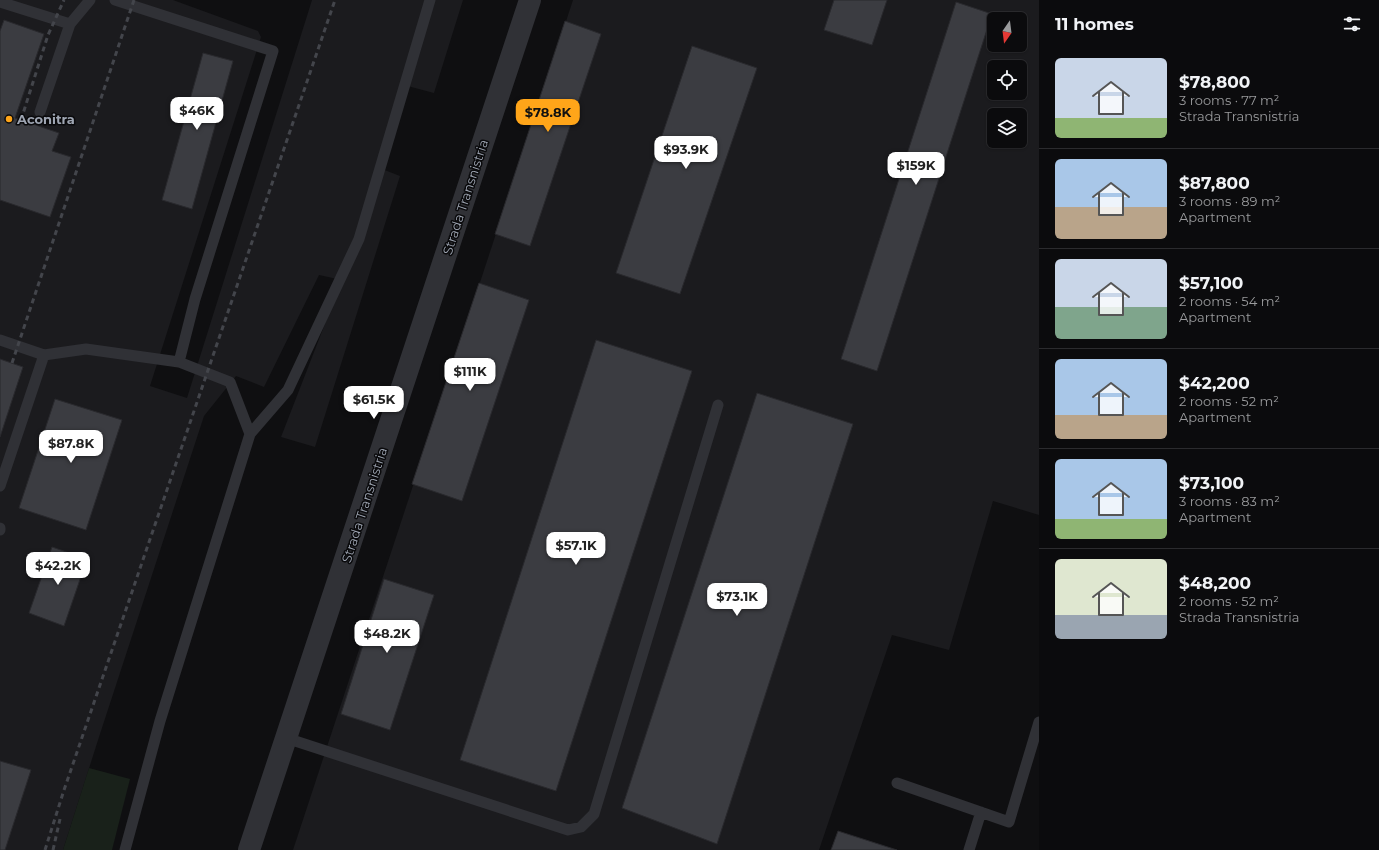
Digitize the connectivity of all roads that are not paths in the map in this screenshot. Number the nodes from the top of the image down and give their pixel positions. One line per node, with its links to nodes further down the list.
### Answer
1 (90, 0): 6 (lane)
2 (115, 0): 10 (lane)
3 (430, 0): 12 (lane)
4 (530, 0): 15 (street, Strada Transnistria)
5 (0, 2): 6 (lane)
6 (70, 24): 7 (lane)
7 (40, 112)
8 (0, 340): 9 (lane)
9 (44, 355): 10 (lane); 13 (lane)
10 (179, 362): 12 (lane)
11 (718, 405): 15 (lane)
12 (250, 434): 18 (lane)
13 (0, 486)
14 (1039, 722): 17 (lane)
15 (286, 738): 19 (street, Strada Transnistria)
16 (897, 784): 17 (lane)
17 (982, 812): 20 (lane)
18 (125, 850)
19 (249, 850)
20 (969, 850)

